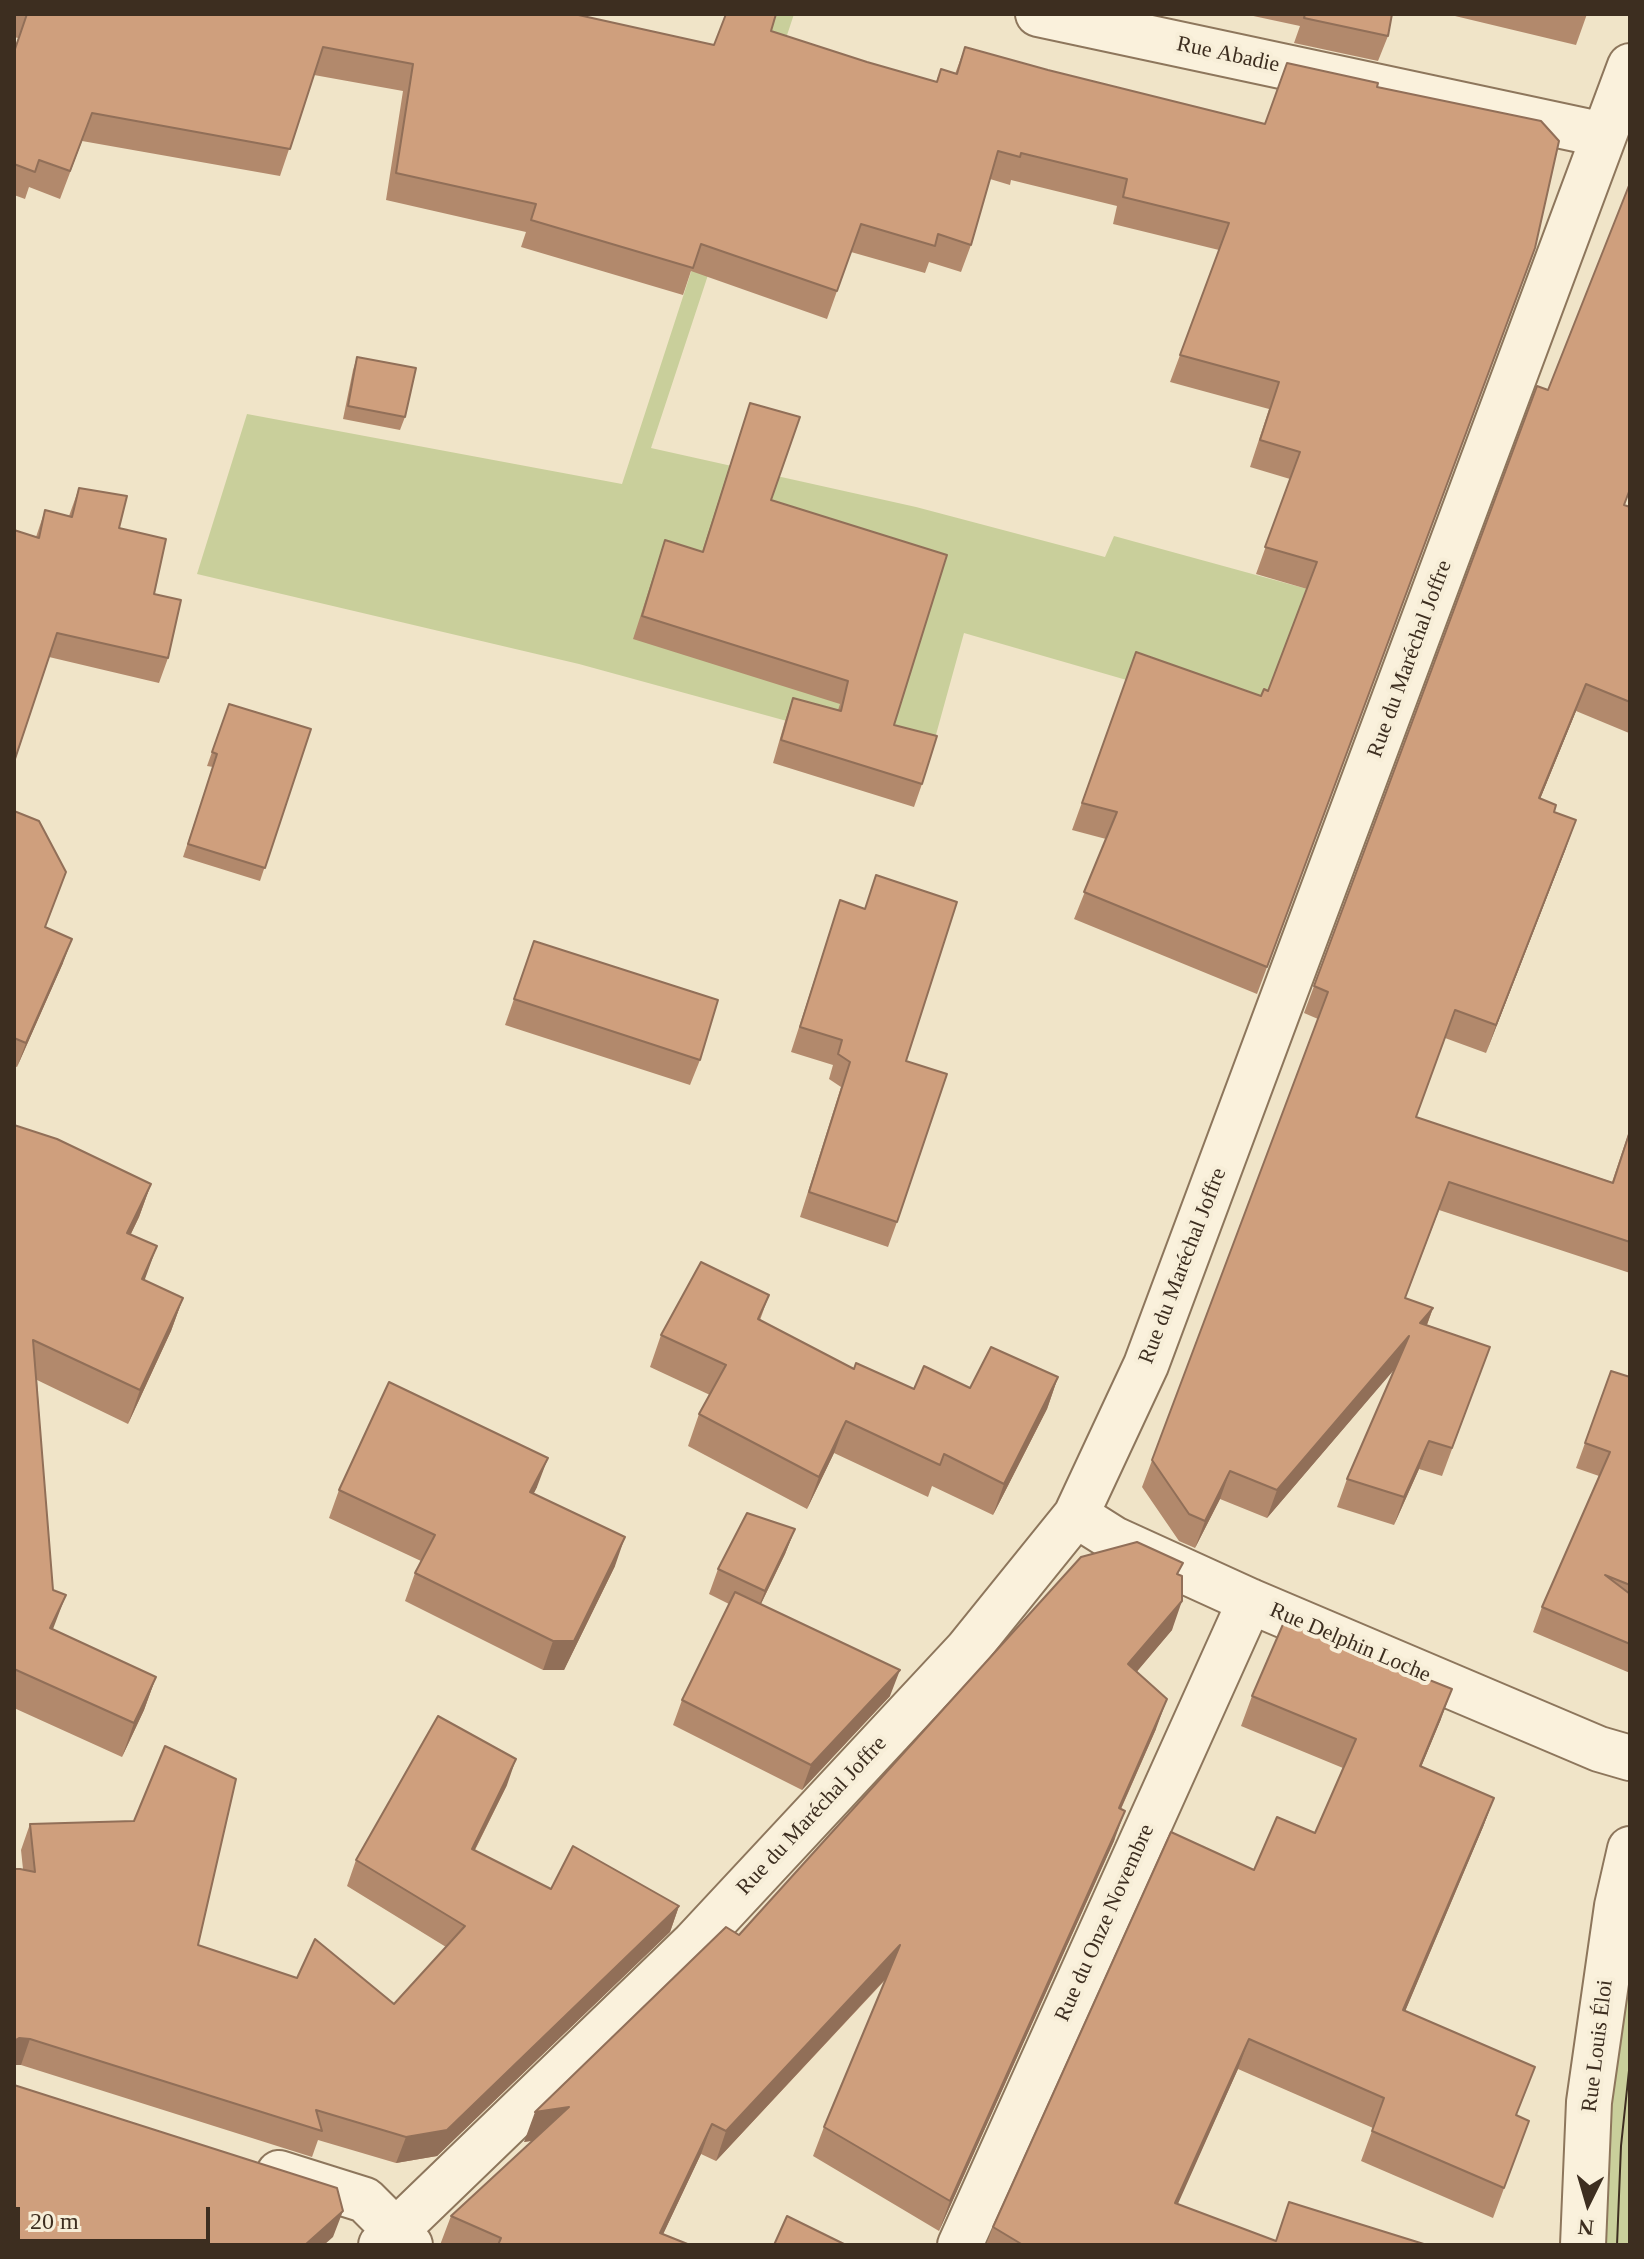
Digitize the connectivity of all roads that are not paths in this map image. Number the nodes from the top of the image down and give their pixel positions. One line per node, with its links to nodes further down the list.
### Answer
1 (1038, 14): 3 (street, Rue Abadie)
2 (1630, 66): 3 (street, Rue du Maréchal Joffre)
3 (1604, 135): 4 (street, Rue du Maréchal Joffre)
4 (1076, 1515): 5 (street, Rue Delphin Loche); 9 (street, Rue du Maréchal Joffre)
5 (1250, 1601): 6 (street, Rue Delphin Loche); 10 (street, Rue du Onze Novembre)
6 (1630, 1758)
7 (1630, 1849): 11 (street, Rue Louis Éloi)
8 (248, 2163): 9 (street)
9 (396, 2241)
10 (960, 2245)
11 (1583, 2245)

